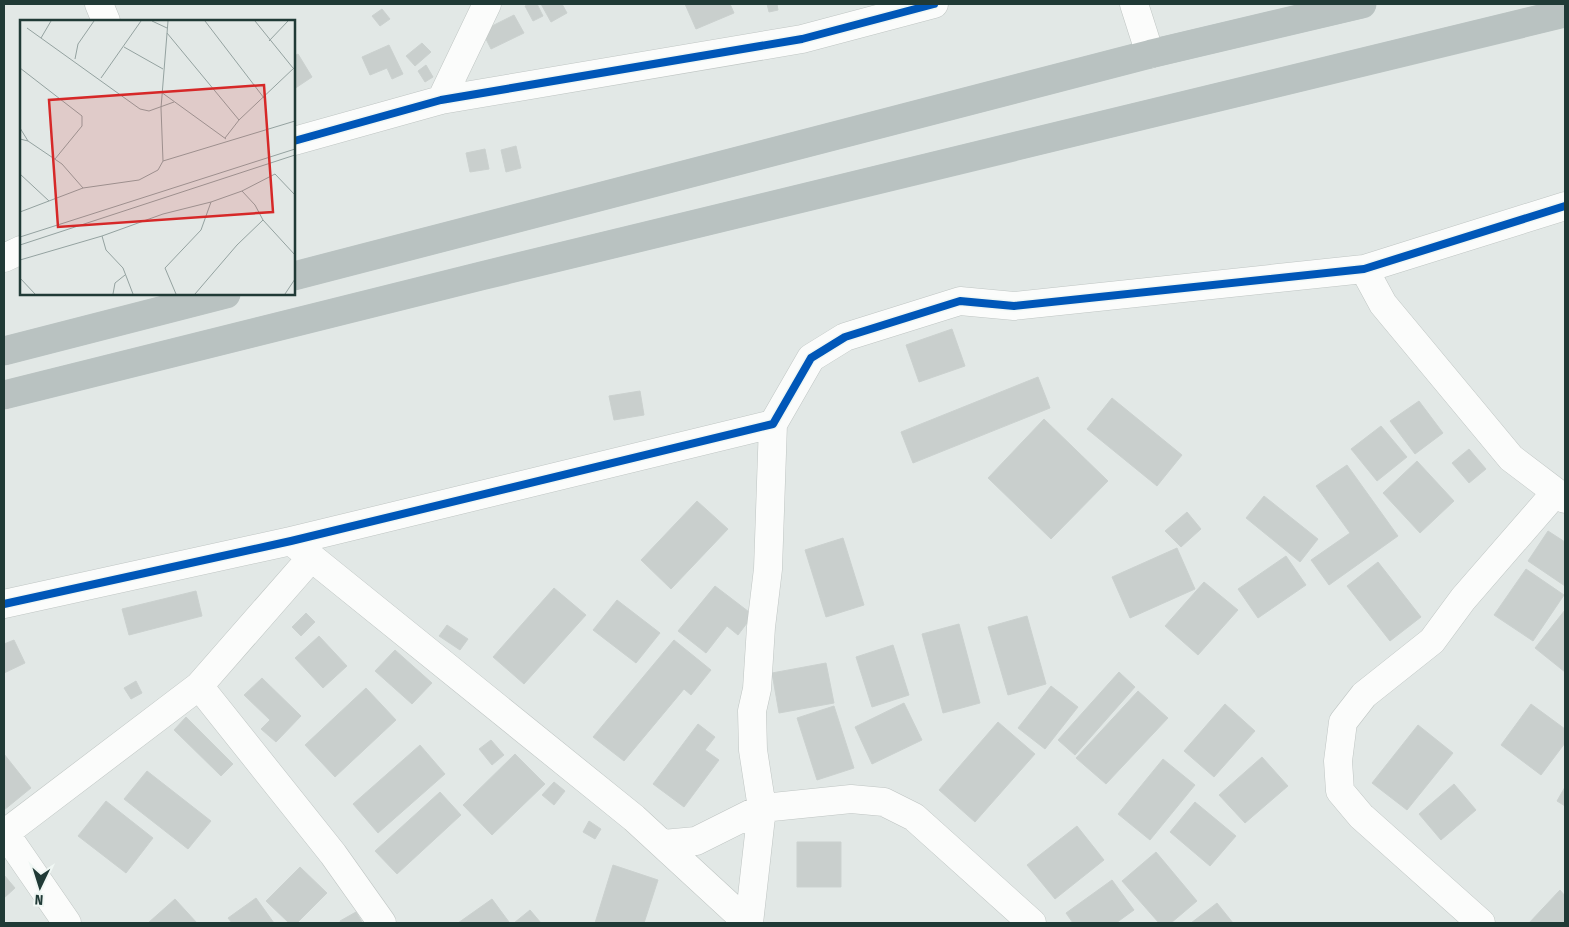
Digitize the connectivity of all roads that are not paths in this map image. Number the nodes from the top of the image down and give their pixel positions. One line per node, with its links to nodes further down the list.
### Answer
1 (99, 4): 7 (street)
2 (487, 4): 9 (street)
3 (934, 4): 9 (street)
4 (1134, 4): 8 (street)
5 (1362, 4): 8 (highway)
6 (1565, 13): 18 (highway)
7 (106, 20)
8 (1150, 54): 15 (highway)
9 (441, 100): 10 (street)
10 (295, 141)
11 (1565, 206): 14 (street)
12 (20, 250): 13 (street)
13 (4, 258)
14 (1364, 269): 19 (street); 20 (street)
15 (295, 276)
16 (222, 295): 17 (highway)
17 (4, 351)
18 (4, 396)
19 (773, 424): 21 (street); 24 (street)
20 (1560, 496): 31 (street)
21 (301, 550): 22 (street); 23 (street); 26 (street)
22 (4, 604)
23 (198, 686): 25 (street); 28 (street)
24 (762, 808): 26 (street); 29 (street); 30 (street)
25 (5, 833): 27 (street)
26 (663, 844): 29 (street)
27 (67, 923)
28 (382, 923)
29 (749, 923)
30 (1032, 923)
31 (1482, 923)

